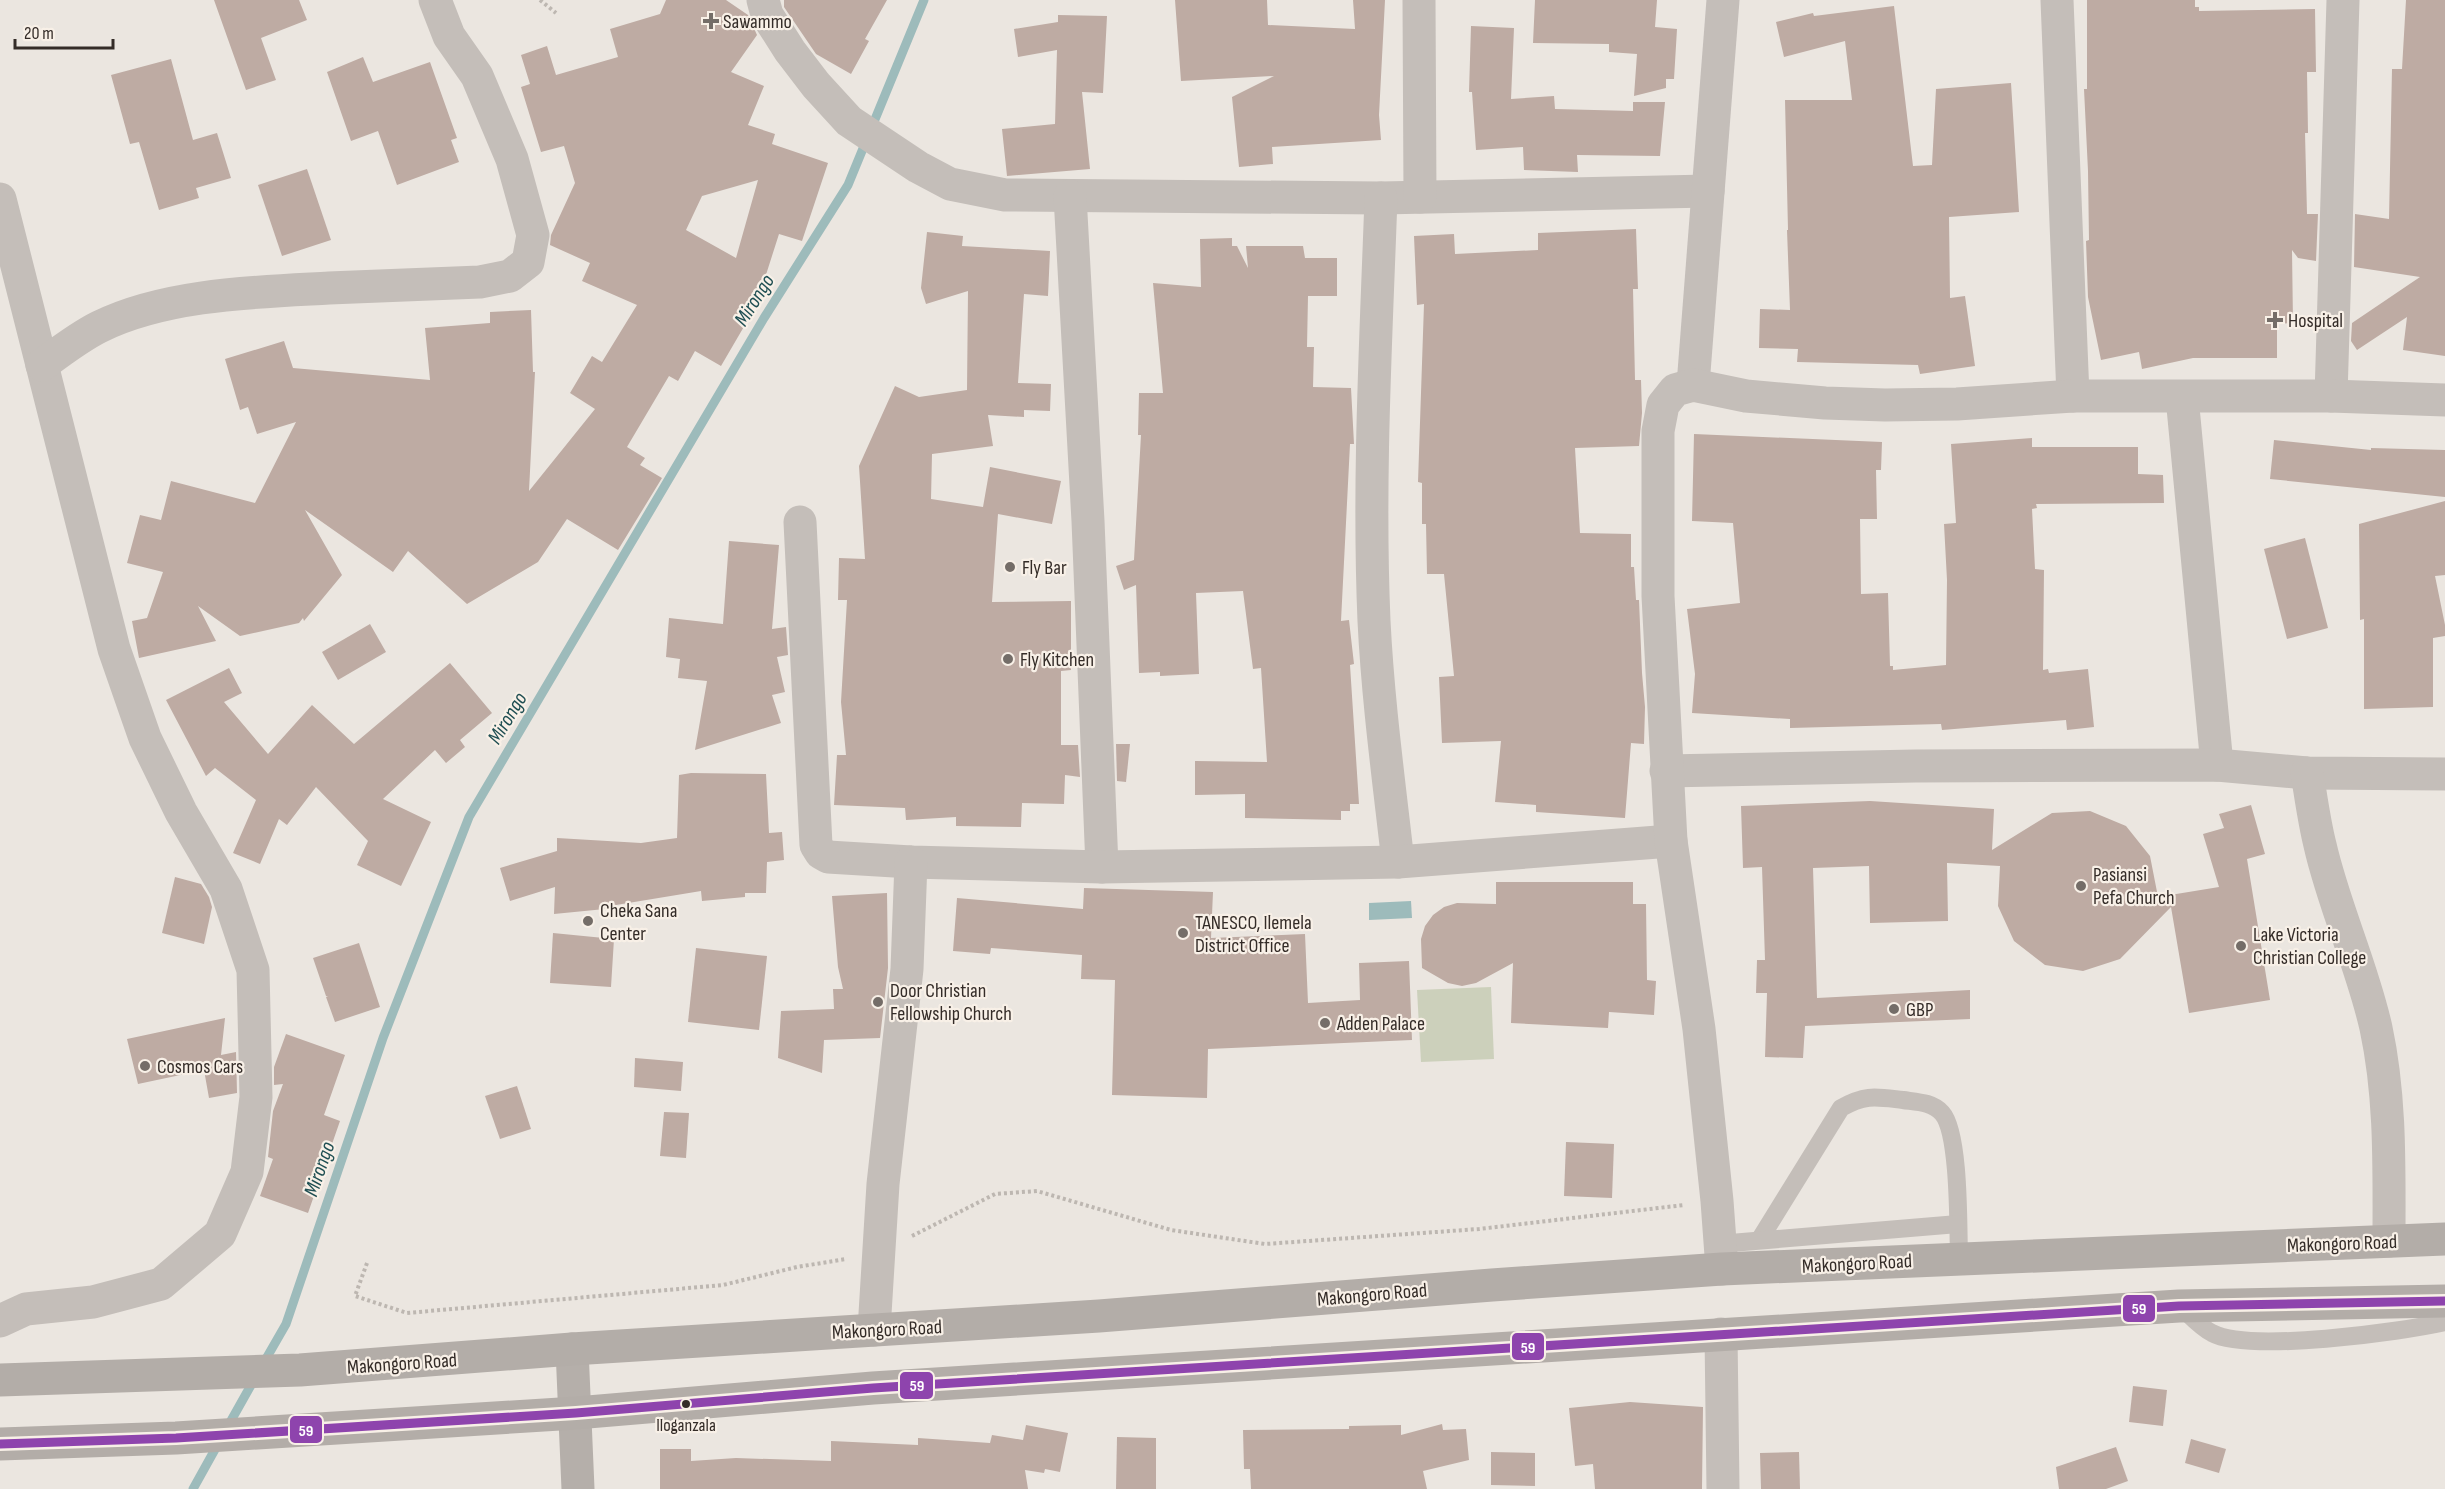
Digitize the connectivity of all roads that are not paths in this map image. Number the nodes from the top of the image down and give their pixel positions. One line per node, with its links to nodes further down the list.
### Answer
1 (435, 0): 12 (street)
2 (763, 0): 8 (street)
3 (1419, 0): 9 (street)
4 (1723, 0): 7 (street)
5 (2057, 0): 14 (street)
6 (2343, 0): 15 (street)
7 (1708, 191): 9 (street); 13 (street)
8 (1071, 196): 10 (street); 26 (street)
9 (1420, 197): 10 (street)
10 (1381, 198): 25 (street)
11 (0, 199): 12 (street)
12 (42, 365): 35 (street)
13 (1693, 385): 14 (street); 20 (street)
14 (2073, 396): 16 (street)
15 (2331, 396): 16 (street); 17 (street)
16 (2182, 397): 19 (street)
17 (2445, 400)
18 (800, 522): 24 (street)
19 (2217, 765): 20 (street); 21 (street)
20 (1666, 771): 23 (street)
21 (2307, 773): 22 (street); 30 (street)
22 (2445, 774)
23 (1671, 842): 25 (street); 31 (street)
24 (911, 862): 26 (street); 37 (street)
25 (1398, 862): 26 (street)
26 (1102, 867)
27 (1958, 1224): 28 (lane); 28 (lane); 32 (lane)
28 (1760, 1239): 31 (lane)
29 (2445, 1239): 30 (main road, Makongoro Road)
30 (2389, 1241): 32 (main road, Makongoro Road)
31 (1720, 1257): 32 (main road, Makongoro Road); 37 (main road, Makongoro Road)
32 (1959, 1259)
33 (2445, 1301): 34 (main road)
34 (2179, 1306): 36 (lane); 38 (main road)
35 (0, 1321)
36 (2445, 1322)
37 (874, 1330): 39 (main road, Makongoro Road)
38 (1721, 1334): 41 (main road); 44 (street)
39 (572, 1349): 40 (main road, Makongoro Road); 41 (street)
40 (0, 1380)
41 (576, 1413): 42 (main road); 43 (street)
42 (0, 1444)
43 (578, 1489)
44 (1723, 1489)

